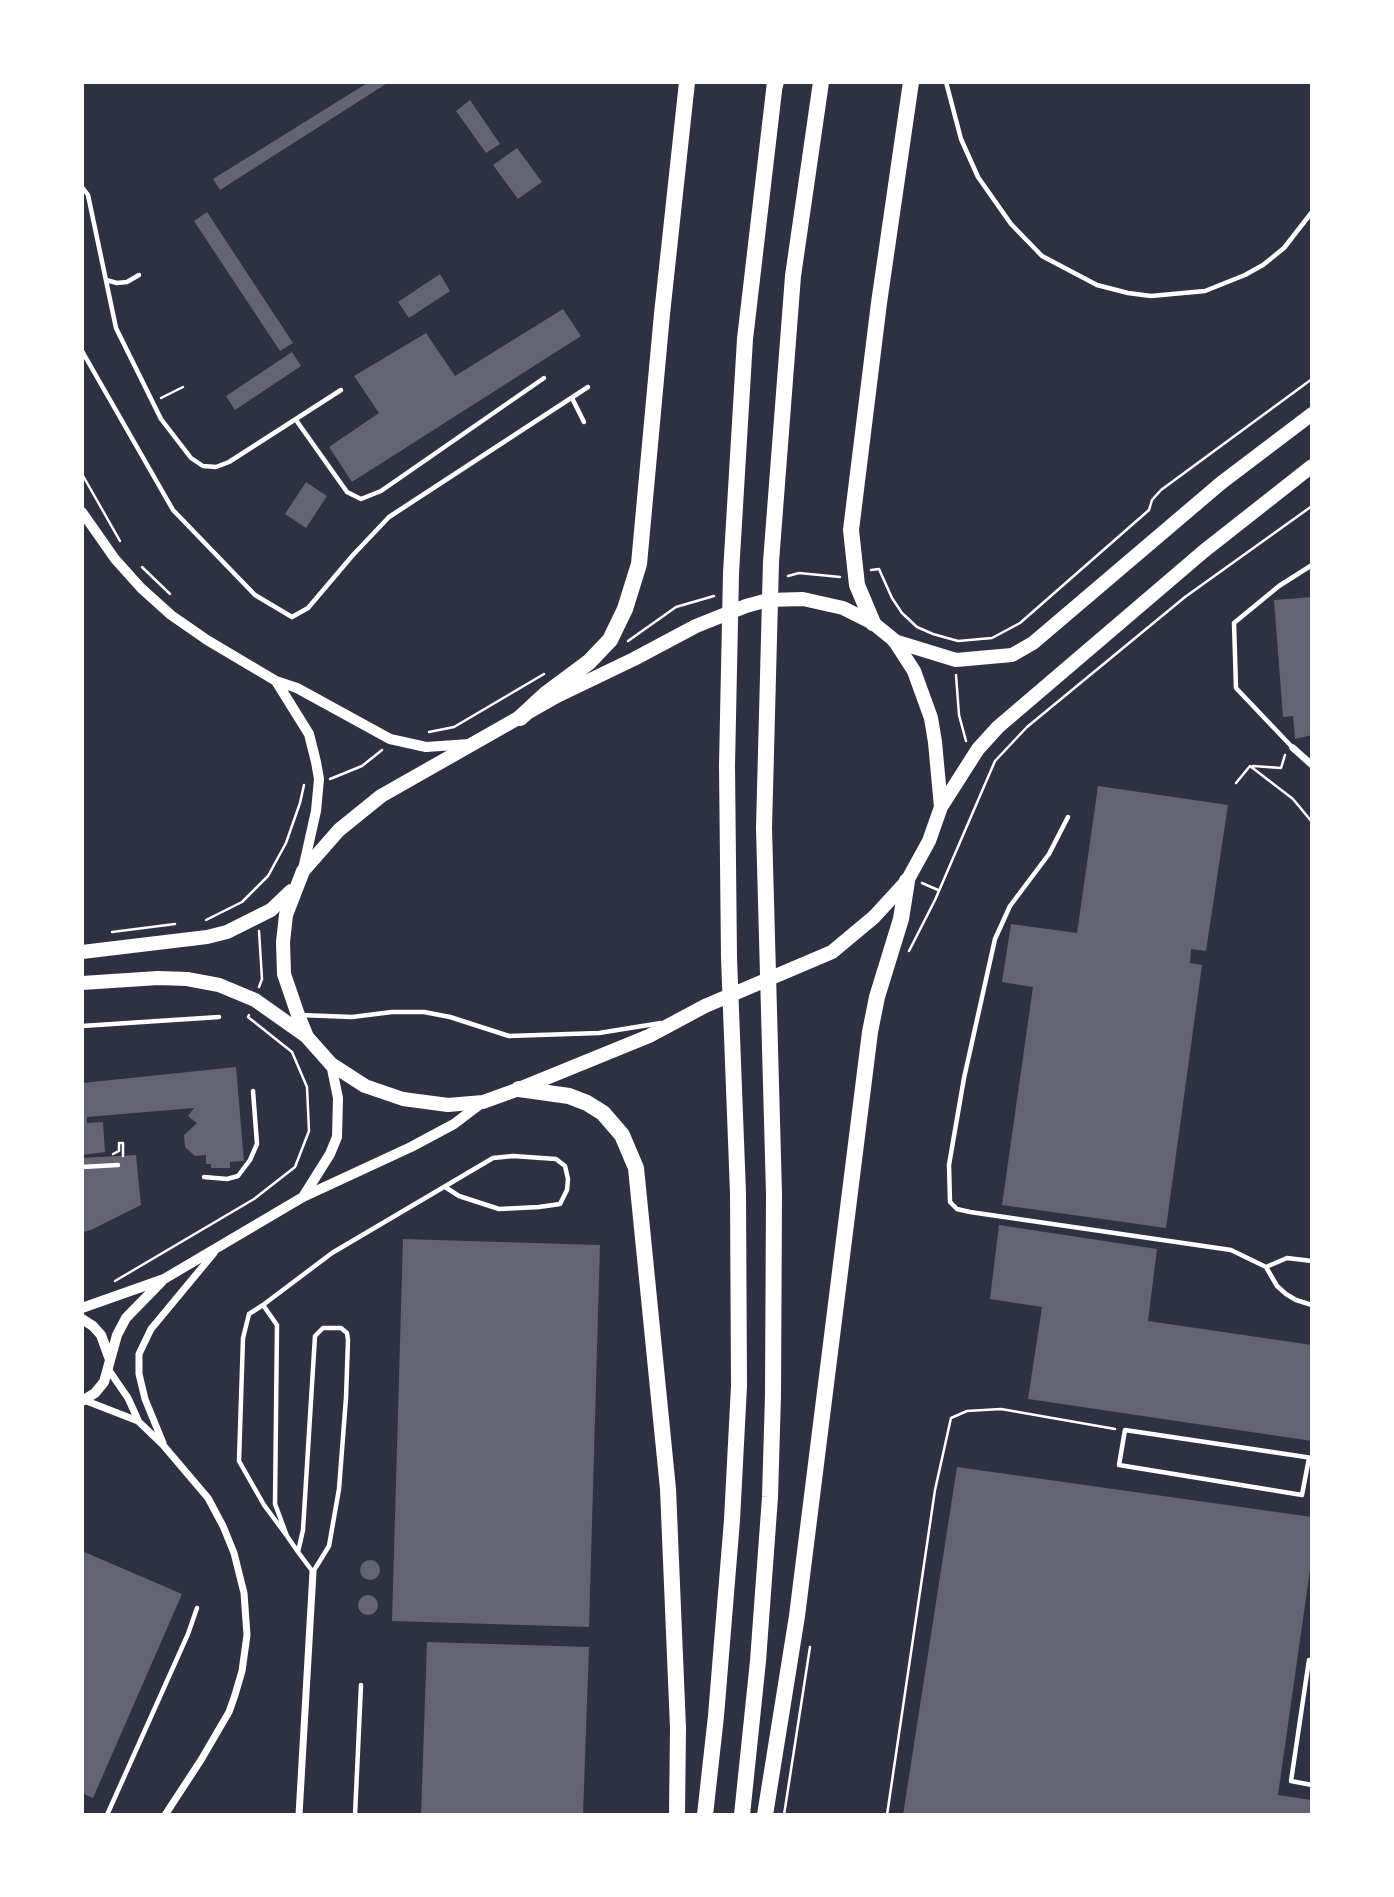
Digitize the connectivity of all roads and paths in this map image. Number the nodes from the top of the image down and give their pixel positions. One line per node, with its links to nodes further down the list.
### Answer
1 (687, 82): 35 (highway)
2 (821, 82): 104 (highway)
3 (911, 82): 30 (highway)
4 (946, 82): 7 (lane)
5 (775, 83): 103 (highway)
6 (82, 187): 9 (lane)
7 (1312, 212)
8 (139, 275): 9 (lane)
9 (106, 280): 17 (lane)
10 (82, 351): 16 (lane)
11 (544, 378): 19 (lane)
12 (1312, 379): 28 (path)
13 (183, 387): 17 (path)
14 (589, 387): 16 (lane)
15 (341, 390): 19 (lane)
16 (572, 398): 20 (lane)
17 (153, 401): 19 (lane)
18 (1312, 414): 31 (main road)
19 (296, 420)
20 (584, 422)
21 (1312, 466): 48 (main road)
22 (82, 474): 25 (path)
23 (1312, 506): 42 (path)
24 (82, 512): 34 (street)
25 (120, 541)
26 (136, 561): 29 (path)
27 (1312, 565): 40 (lane)
28 (874, 570)
29 (173, 597)
30 (873, 623): 31 (main road); 35 (main road)
31 (894, 640): 48 (main road)
32 (547, 672): 36 (path)
33 (955, 678): 37 (path)
34 (276, 681): 38 (street); 51 (street)
35 (520, 718): 38 (main road)
36 (428, 732)
37 (966, 740)
38 (476, 743): 51 (main road)
39 (386, 747): 45 (path)
40 (1293, 748): 43 (street); 44 (path)
41 (990, 757): 42 (path)
42 (995, 761): 59 (path)
43 (1312, 765)
44 (1250, 766): 47 (path); 50 (path)
45 (329, 779)
46 (304, 780): 54 (path)
47 (1236, 783)
48 (941, 807): 52 (main road)
49 (1068, 817): 79 (lane)
50 (1312, 822)
51 (303, 871): 53 (main road)
52 (907, 881): 64 (main road); 105 (highway)
53 (295, 888): 58 (main road); 62 (main road)
54 (203, 922)
55 (180, 924): 56 (path)
56 (108, 932)
57 (260, 933): 60 (path)
58 (82, 952)
59 (907, 959)
60 (262, 979)
61 (82, 983): 66 (main road)
62 (298, 1015): 64 (lane); 66 (main road)
63 (219, 1017): 65 (lane)
64 (673, 1021): 68 (main road)
65 (82, 1026)
66 (307, 1037): 67 (main road)
67 (331, 1063): 70 (main road); 76 (street)
68 (519, 1089): 70 (main road); 102 (highway)
69 (253, 1091): 74 (lane)
70 (483, 1102): 76 (street)
71 (119, 1151): 72 (path)
72 (118, 1165): 73 (lane)
73 (82, 1167)
74 (204, 1177)
75 (445, 1187): 75 (lane); 81 (lane)
76 (303, 1197): 77 (street)
77 (219, 1247): 80 (street); 89 (street)
78 (1312, 1261): 79 (lane)
79 (1266, 1266): 82 (lane)
80 (164, 1279): 83 (street); 85 (street)
81 (263, 1305): 91 (lane); 91 (lane)
82 (1312, 1305)
83 (82, 1308)
84 (82, 1319): 85 (street)
85 (109, 1364): 86 (street); 87 (street)
86 (83, 1401): 87 (street)
87 (138, 1421): 89 (street)
88 (1125, 1430): 90 (lane); 90 (lane); 106 (path)
89 (163, 1445): 99 (street)
90 (1311, 1458)
91 (287, 1536): 92 (lane)
92 (298, 1552): 93 (lane); 93 (lane)
93 (313, 1572): 100 (street)
94 (197, 1608): 98 (lane)
95 (1312, 1661): 97 (lane)
96 (361, 1685): 101 (lane)
97 (1312, 1785)
98 (107, 1815)
99 (165, 1815)
100 (299, 1815)
101 (355, 1815)
102 (677, 1815)
103 (705, 1815)
104 (742, 1815)
105 (765, 1815)
106 (887, 1815)

